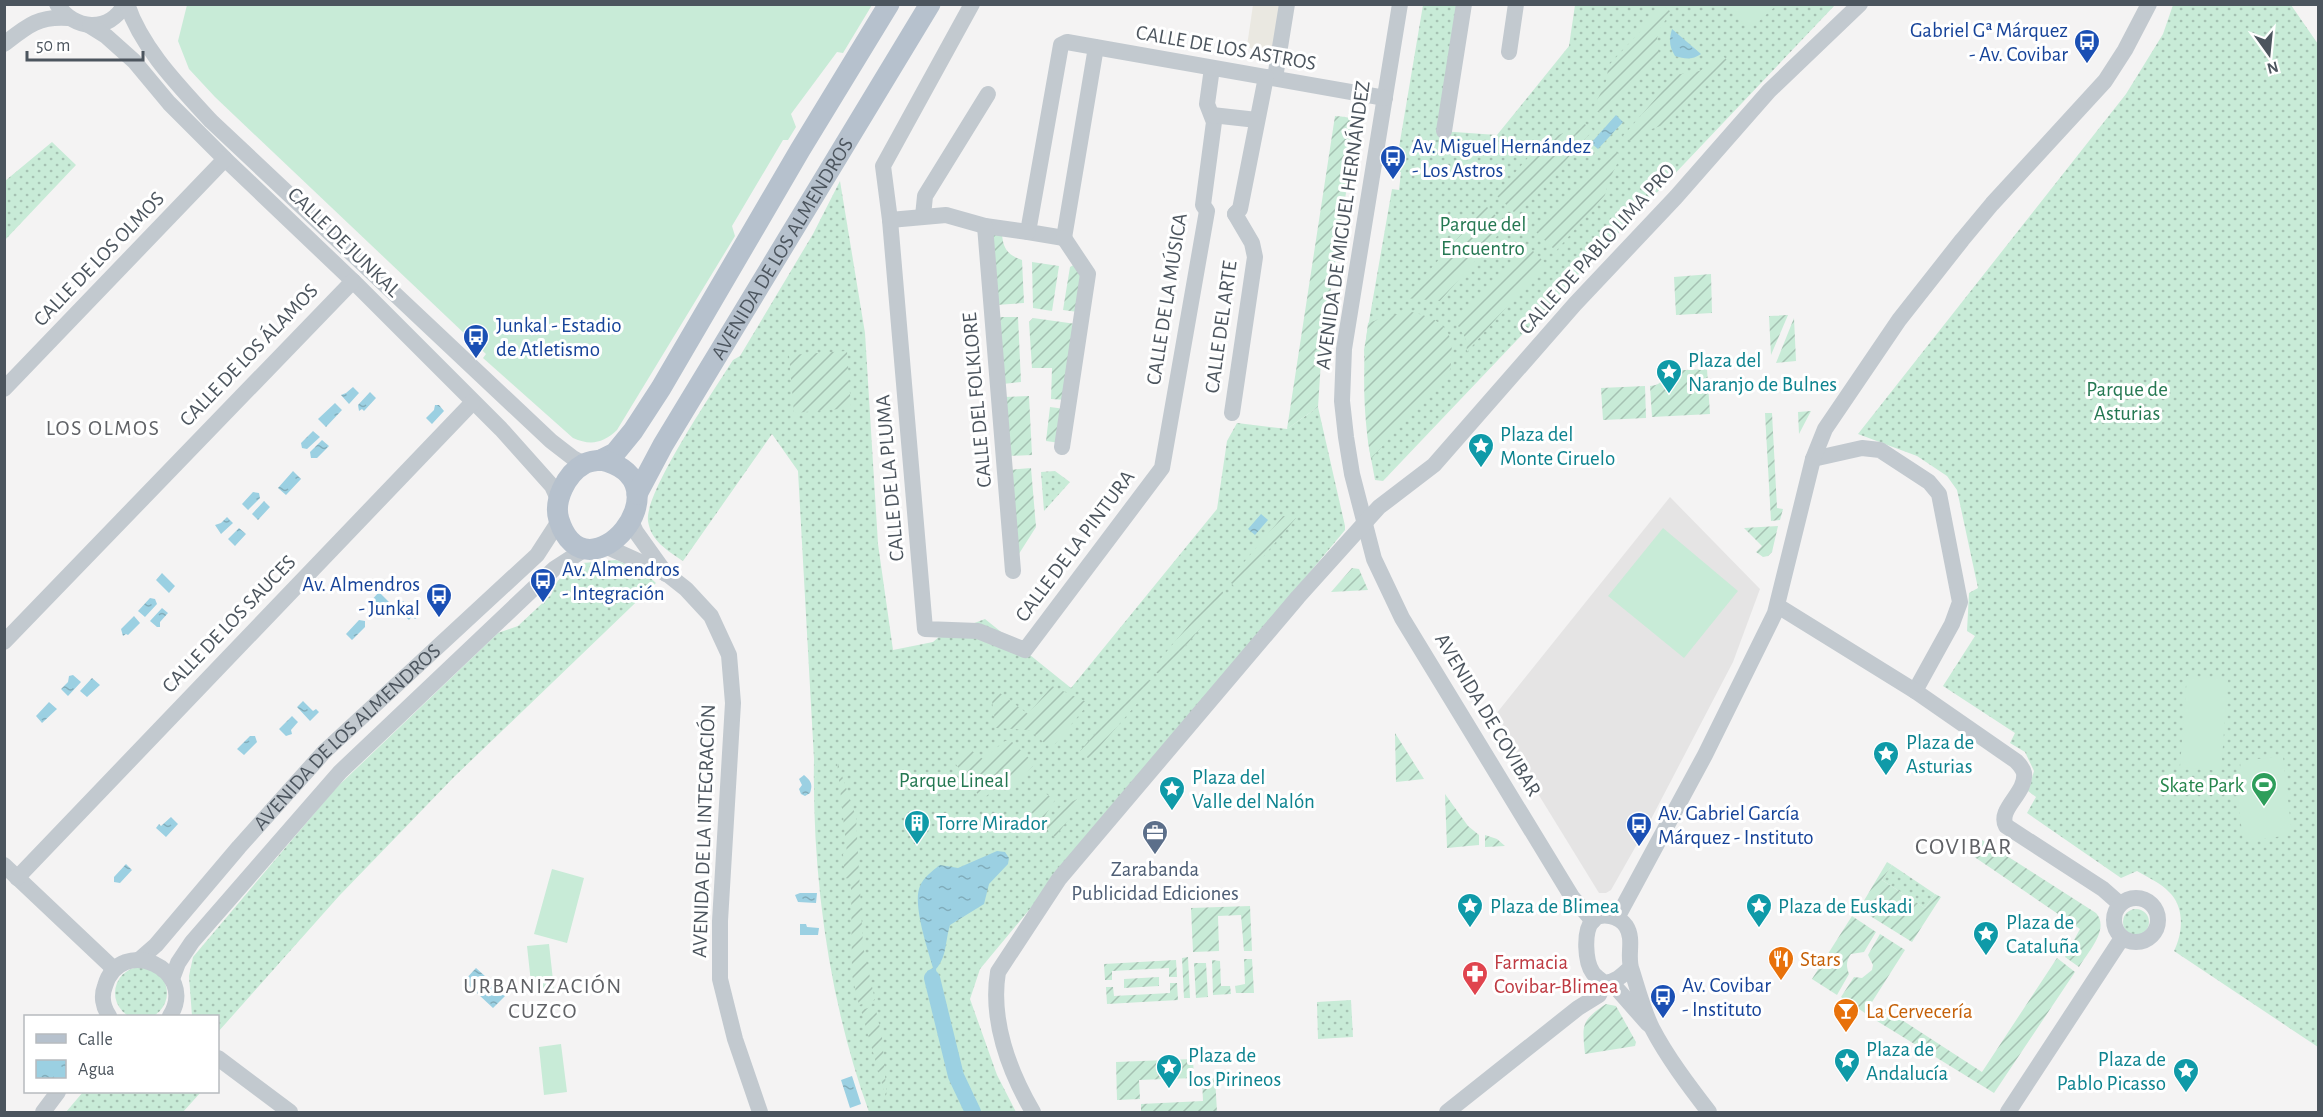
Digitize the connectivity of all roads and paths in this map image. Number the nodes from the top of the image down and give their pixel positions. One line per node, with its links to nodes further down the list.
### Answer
1 (57, 4): 12 (street)
2 (126, 4): 13 (street); 38 (street, CALLE DE JUNKAL)
3 (889, 4): 38 (main road, AVENIDA DE LOS ALMENDROS)
4 (930, 4): 40 (main road, AVENIDA DE LOS ALMENDROS)
5 (972, 4): 28 (street)
6 (1287, 4): 18 (street)
7 (1400, 4): 20 (street, AVENIDA DE MIGUEL HERNÁNDEZ)
8 (1464, 4): 23 (street)
9 (1516, 4): 16 (street)
10 (1860, 4): 44 (street, CALLE DE PABLO LIMA PRO)
11 (2148, 4): 37 (street)
12 (68, 18): 13 (street, CALLE DE JUNKAL); 14 (street)
13 (90, 26): 24 (street, CALLE DE JUNKAL)
14 (4, 44)
15 (1096, 47): 17 (street, CALLE DE LOS ASTROS); 30 (street, CALLE DE LOS ASTROS); 31 (street)
16 (1509, 52)
17 (1212, 68): 18 (street, CALLE DE LOS ASTROS); 21 (street, CALLE DE LA MÚSICA)
18 (1270, 77): 20 (street, CALLE DE LOS ASTROS); 22 (street)
19 (988, 94): 27 (street)
20 (1385, 98): 44 (street, AVENIDA DE MIGUEL HERNÁNDEZ)
21 (1212, 115): 22 (street); 25 (street, CALLE DE LA MÚSICA)
22 (1257, 120): 26 (street)
23 (1444, 131)
24 (225, 159): 32 (street, CALLE DE JUNKAL); 33 (street, CALLE DE LOS OLMOS)
25 (1207, 211): 26 (street); 39 (street, CALLE DE LA MÚSICA)
26 (1235, 214): 35 (street, CALLE DEL ARTE)
27 (923, 216): 28 (street); 29 (street)
28 (890, 220): 50 (street, CALLE DE LA PLUMA)
29 (985, 226): 30 (street); 46 (street, CALLE DEL FOLKLORE)
30 (1028, 232): 31 (street)
31 (1064, 237): 36 (street)
32 (353, 281): 34 (street, CALLE DE JUNKAL); 49 (street, CALLE DE LOS ÁLAMOS)
33 (4, 389)
34 (473, 402): 41 (street, CALLE DE JUNKAL); 53 (street, CALLE DE LOS SAUCES)
35 (1232, 413)
36 (1062, 447)
37 (1813, 459): 48 (street); 51 (street)
38 (593, 462): 40 (main road); 41 (main road)
39 (1161, 468): 50 (street, CALLE DE LA PINTURA)
40 (637, 494): 43 (main road)
41 (558, 499): 42 (main road)
42 (560, 521): 45 (main road); 58 (street, AVENIDA DE LOS ALMENDROS)
43 (631, 521): 45 (main road); 47 (street, AVENIDA DE LA INTEGRACIÓN)
44 (1366, 522): 56 (street, AVENIDA DE COVIBAR); 71 (street, CALLE DE PABLO LIMA PRO)
45 (595, 548): 47 (street, AVENIDA DE LA INTEGRACIÓN); 61 (street, AVENIDA DE LOS ALMENDROS)
46 (1013, 571)
47 (666, 574): 68 (street, AVENIDA DE LA INTEGRACIÓN)
48 (1778, 606): 51 (street); 55 (street)
49 (4, 642)
50 (1025, 650)
51 (1915, 691): 54 (street)
52 (4, 865): 53 (street)
53 (17, 878): 60 (street)
54 (2120, 904): 57 (street); 57 (street)
55 (1617, 918): 56 (street); 59 (street)
56 (1593, 921): 62 (street)
57 (2122, 938): 74 (street)
58 (140, 959): 60 (street); 61 (street)
59 (1630, 968): 62 (street); 65 (street)
60 (114, 969): 63 (street)
61 (172, 979): 64 (street)
62 (1603, 980): 65 (street); 72 (street)
63 (109, 1015)
64 (171, 1015)
65 (1652, 1027): 73 (street)
66 (219, 1059): 70 (street)
67 (57, 1093): 69 (street)
68 (759, 1111)
69 (43, 1113)
70 (290, 1113)
71 (1033, 1113)
72 (1447, 1113)
73 (1708, 1113)
74 (2008, 1113)

